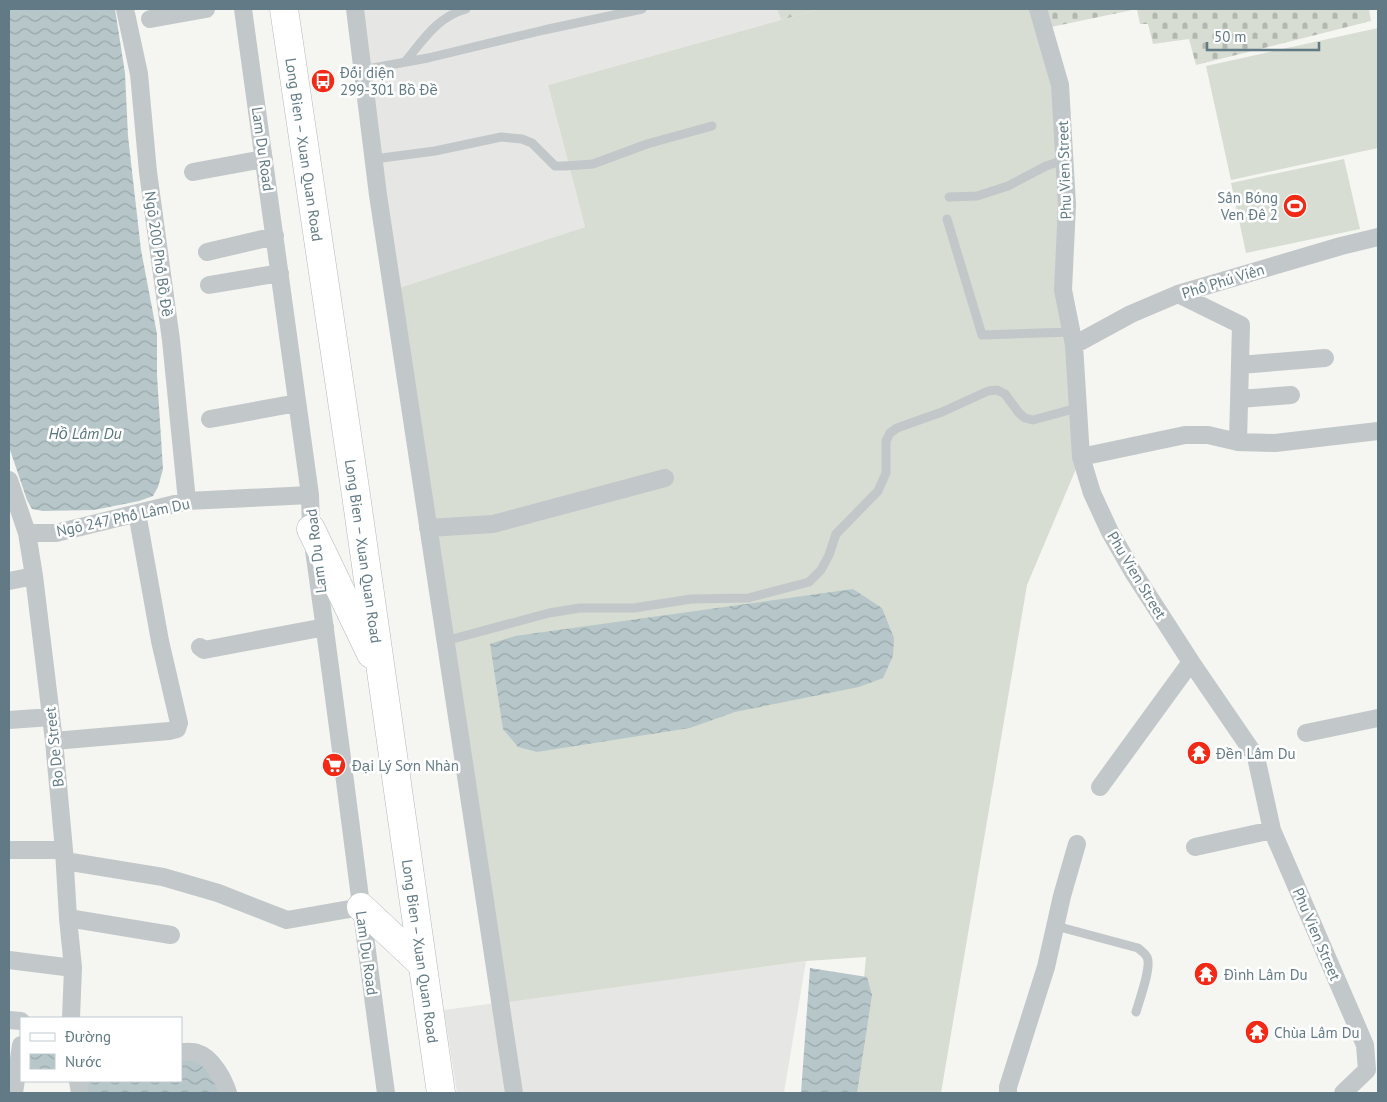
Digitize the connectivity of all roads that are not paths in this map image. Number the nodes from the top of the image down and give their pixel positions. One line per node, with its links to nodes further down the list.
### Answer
1 (125, 9): 39 (street, Ngõ 200 Phố Bồ Đề)
2 (206, 9): 9 (street)
3 (243, 9): 13 (street, Lam Du Road)
4 (354, 9): 11 (street)
5 (466, 9): 10 (lane)
6 (642, 9): 10 (lane)
7 (1038, 9): 15 (street, Phu Vien Street)
8 (283, 13): 50 (main road, Long Bien – Xuan Quan Road)
9 (150, 19)
10 (405, 62): 11 (lane)
11 (362, 70): 14 (street)
12 (712, 126): 14 (lane)
13 (264, 159): 16 (street); 19 (street, Lam Du Road)
14 (374, 160): 41 (street)
15 (1064, 160): 17 (lane); 25 (street, Phu Vien Street)
16 (192, 172)
17 (950, 197)
18 (947, 219): 25 (lane)
19 (275, 236): 21 (street); 22 (street, Lam Du Road)
20 (1378, 237): 24 (street, Phố Phú Viên)
21 (207, 252)
22 (280, 273): 23 (street); 30 (street, Lam Du Road)
23 (209, 285)
24 (1178, 294): 25 (street, Phố Phú Viên); 27 (street)
25 (1073, 339): 31 (street, Phu Vien Street)
26 (1325, 358): 27 (street)
27 (1240, 365): 29 (street)
28 (1291, 395): 29 (street)
29 (1239, 399): 34 (street)
30 (297, 402): 32 (street); 38 (street, Lam Du Road)
31 (1077, 408): 35 (street, Phu Vien Street); 47 (lane)
32 (210, 419)
33 (1378, 431): 34 (street)
34 (1238, 442): 35 (street)
35 (1081, 457): 49 (street, Phu Vien Street)
36 (666, 478): 41 (street)
37 (9, 480): 43 (street, Bo De Street)
38 (310, 495): 39 (street, Ngõ 247 Phố Lâm Du); 42 (street, Lam Du Road)
39 (187, 501): 40 (street, Ngõ 247 Phố Lâm Du)
40 (137, 513): 43 (street, Ngõ 247 Phố Lâm Du); 55 (street)
41 (428, 528): 47 (street)
42 (311, 529): 46 (street, Lam Du Road); 50 (main road)
43 (27, 533): 44 (street, Bo De Street)
44 (34, 576): 45 (street); 51 (street, Bo De Street)
45 (9, 581)
46 (325, 628): 48 (street); 62 (street, Lam Du Road)
47 (446, 641): 78 (street)
48 (200, 647)
49 (1191, 662): 56 (street); 57 (street, Phu Vien Street)
50 (383, 679): 67 (main road, Long Bien – Xuan Quan Road)
51 (51, 717): 53 (street); 55 (street, Bo De Street)
52 (1378, 718): 54 (street)
53 (9, 720)
54 (1306, 733)
55 (54, 741): 61 (street, Bo De Street)
56 (1100, 787)
57 (1272, 830): 59 (street); 71 (street, Phu Vien Street)
58 (1077, 844): 64 (street)
59 (1195, 847)
60 (9, 850): 61 (street)
61 (64, 856): 62 (street); 63 (street, Bo De Street)
62 (361, 907): 67 (main road); 76 (street, Lam Du Road)
63 (68, 918): 65 (street); 68 (street, Bo De Street)
64 (1056, 926): 69 (lane); 79 (street)
65 (171, 935)
66 (9, 960): 68 (street)
67 (422, 964): 77 (main road, Long Bien – Xuan Quan Road)
68 (73, 968): 70 (street, Bo De Street)
69 (1136, 1012)
70 (71, 1017)
71 (1372, 1039): 80 (street, Phu Vien Street)
72 (20, 1052): 75 (street)
73 (182, 1052): 74 (street)
74 (227, 1090)
75 (14, 1093)
76 (386, 1093)
77 (441, 1093)
78 (514, 1093)
79 (1008, 1093)
80 (1343, 1093)

